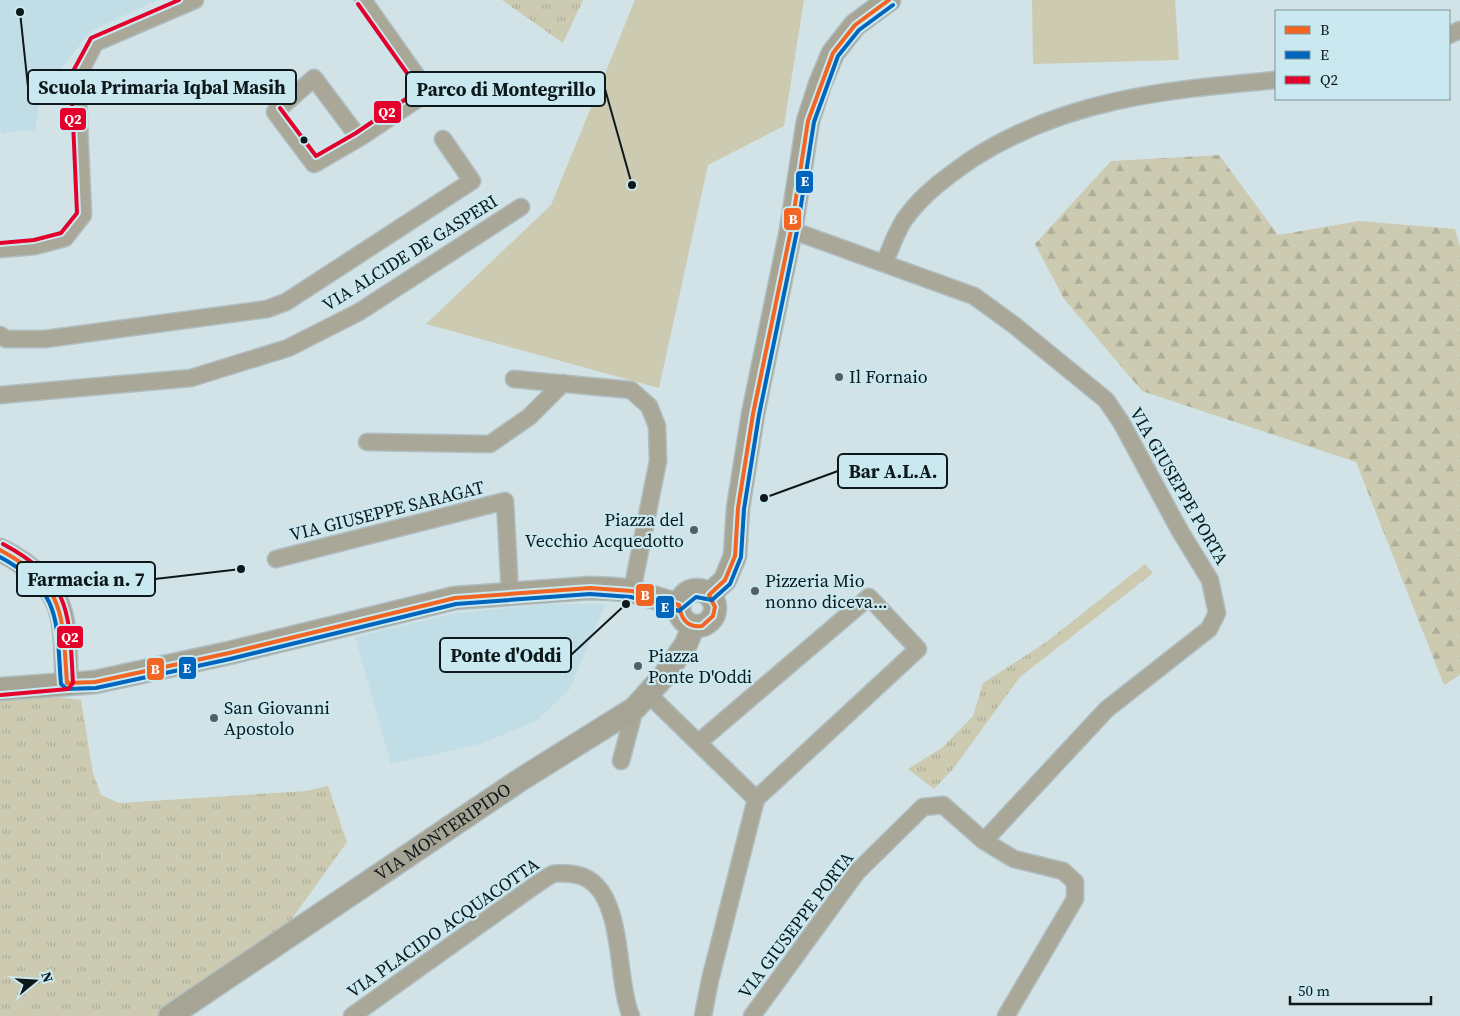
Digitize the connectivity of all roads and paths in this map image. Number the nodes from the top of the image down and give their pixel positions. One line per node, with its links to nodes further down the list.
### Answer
1 (195, 0): 9 (street)
2 (362, 0): 5 (street)
3 (889, 0): 8 (street)
4 (1275, 80): 10 (street)
5 (359, 138): 5 (street)
6 (443, 139): 11 (street)
7 (521, 207): 14 (street, VIA ALCIDE DE GASPERI)
8 (790, 230): 10 (street, VIA GIUSEPPE PORTA); 20 (street)
9 (0, 249)
10 (884, 264): 29 (street, VIA GIUSEPPE PORTA)
11 (0, 335)
12 (514, 379): 13 (street)
13 (563, 383): 15 (street); 18 (street)
14 (0, 395)
15 (367, 442)
16 (0, 550): 23 (street)
17 (276, 560): 19 (street, VIA GIUSEPPE SARAGAT)
18 (632, 591): 19 (street); 21 (street)
19 (510, 594): 23 (street)
20 (709, 595): 21 (street); 22 (street)
21 (678, 605): 22 (street)
22 (693, 627): 25 (street, VIA MONTERIPIDO)
23 (67, 683): 24 (street)
24 (0, 688)
25 (642, 701): 26 (street); 27 (street); 31 (street, VIA MONTERIPIDO)
26 (699, 742): 28 (street); 28 (street)
27 (621, 761)
28 (756, 798): 30 (street)
29 (984, 841): 34 (street, VIA GIUSEPPE PORTA); 35 (street)
30 (703, 1014)
31 (170, 1016)
32 (352, 1016): 33 (street, VIA PLACIDO ACQUACOTTA)
33 (631, 1016)
34 (752, 1016)
35 (1006, 1016)

